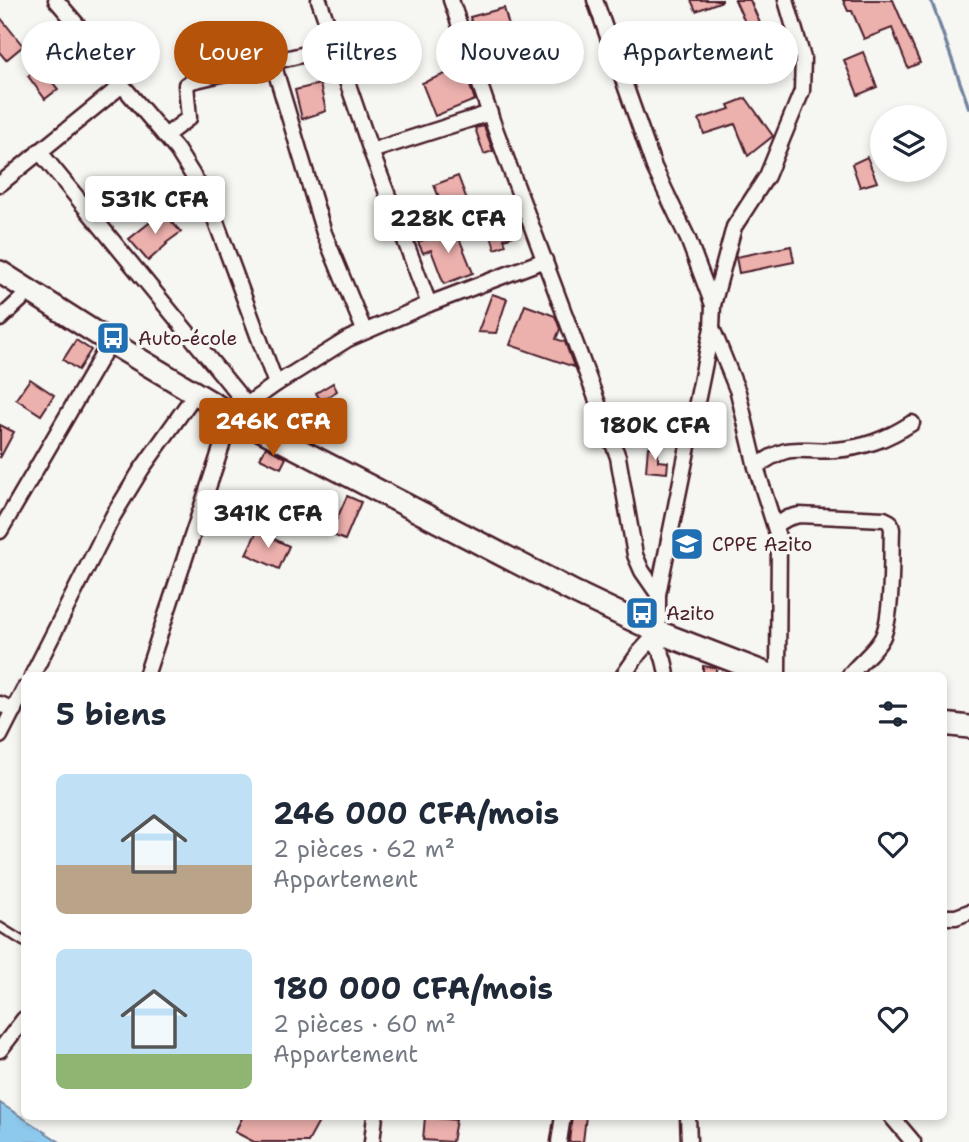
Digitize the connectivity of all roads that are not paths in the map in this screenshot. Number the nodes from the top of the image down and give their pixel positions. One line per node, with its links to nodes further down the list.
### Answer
1 (56, 0): 10 (street)
2 (319, 0): 6 (street)
3 (451, 0): 11 (street)
4 (595, 0): 20 (street)
5 (786, 0): 20 (street)
6 (326, 21)
7 (188, 84): 12 (street)
8 (279, 84): 23 (street)
9 (348, 84): 14 (street)
10 (122, 85): 12 (street); 13 (street)
11 (490, 113): 14 (street); 16 (street)
12 (165, 136): 25 (street)
13 (39, 151): 15 (street); 27 (street)
14 (371, 151): 19 (street)
15 (0, 184)
16 (545, 260): 19 (street); 32 (street)
17 (0, 272): 18 (street)
18 (30, 291): 21 (street); 24 (street)
19 (429, 304): 23 (street)
20 (713, 305): 22 (street)
21 (0, 319)
22 (712, 328): 29 (street); 32 (street)
23 (364, 330): 25 (street)
24 (110, 342): 26 (street); 31 (street)
25 (276, 384): 27 (street)
26 (195, 394): 27 (street); 34 (street)
27 (239, 410): 33 (street); 35 (street)
28 (912, 423): 29 (street)
29 (756, 467): 30 (street)
30 (776, 524): 39 (street); 40 (street)
31 (0, 531)
32 (657, 594): 33 (street)
33 (655, 635): 36 (street); 37 (street); 38 (street)
34 (34, 672)
35 (147, 672)
36 (626, 672)
37 (666, 672)
38 (764, 672)
39 (776, 672)
40 (853, 672)
41 (21, 693): 42 (street)
42 (7, 707): 45 (street)
43 (947, 724): 44 (street)
44 (969, 727)
45 (0, 736)
46 (969, 912): 47 (street)
47 (947, 917)
48 (0, 927): 49 (lane)
49 (21, 940)
50 (21, 1023): 51 (street)
51 (0, 1050)
52 (375, 1120): 56 (street)
53 (562, 1120): 57 (street)
54 (688, 1120): 58 (street)
55 (894, 1120): 59 (street)
56 (372, 1142)
57 (559, 1142)
58 (689, 1142)
59 (913, 1142)

